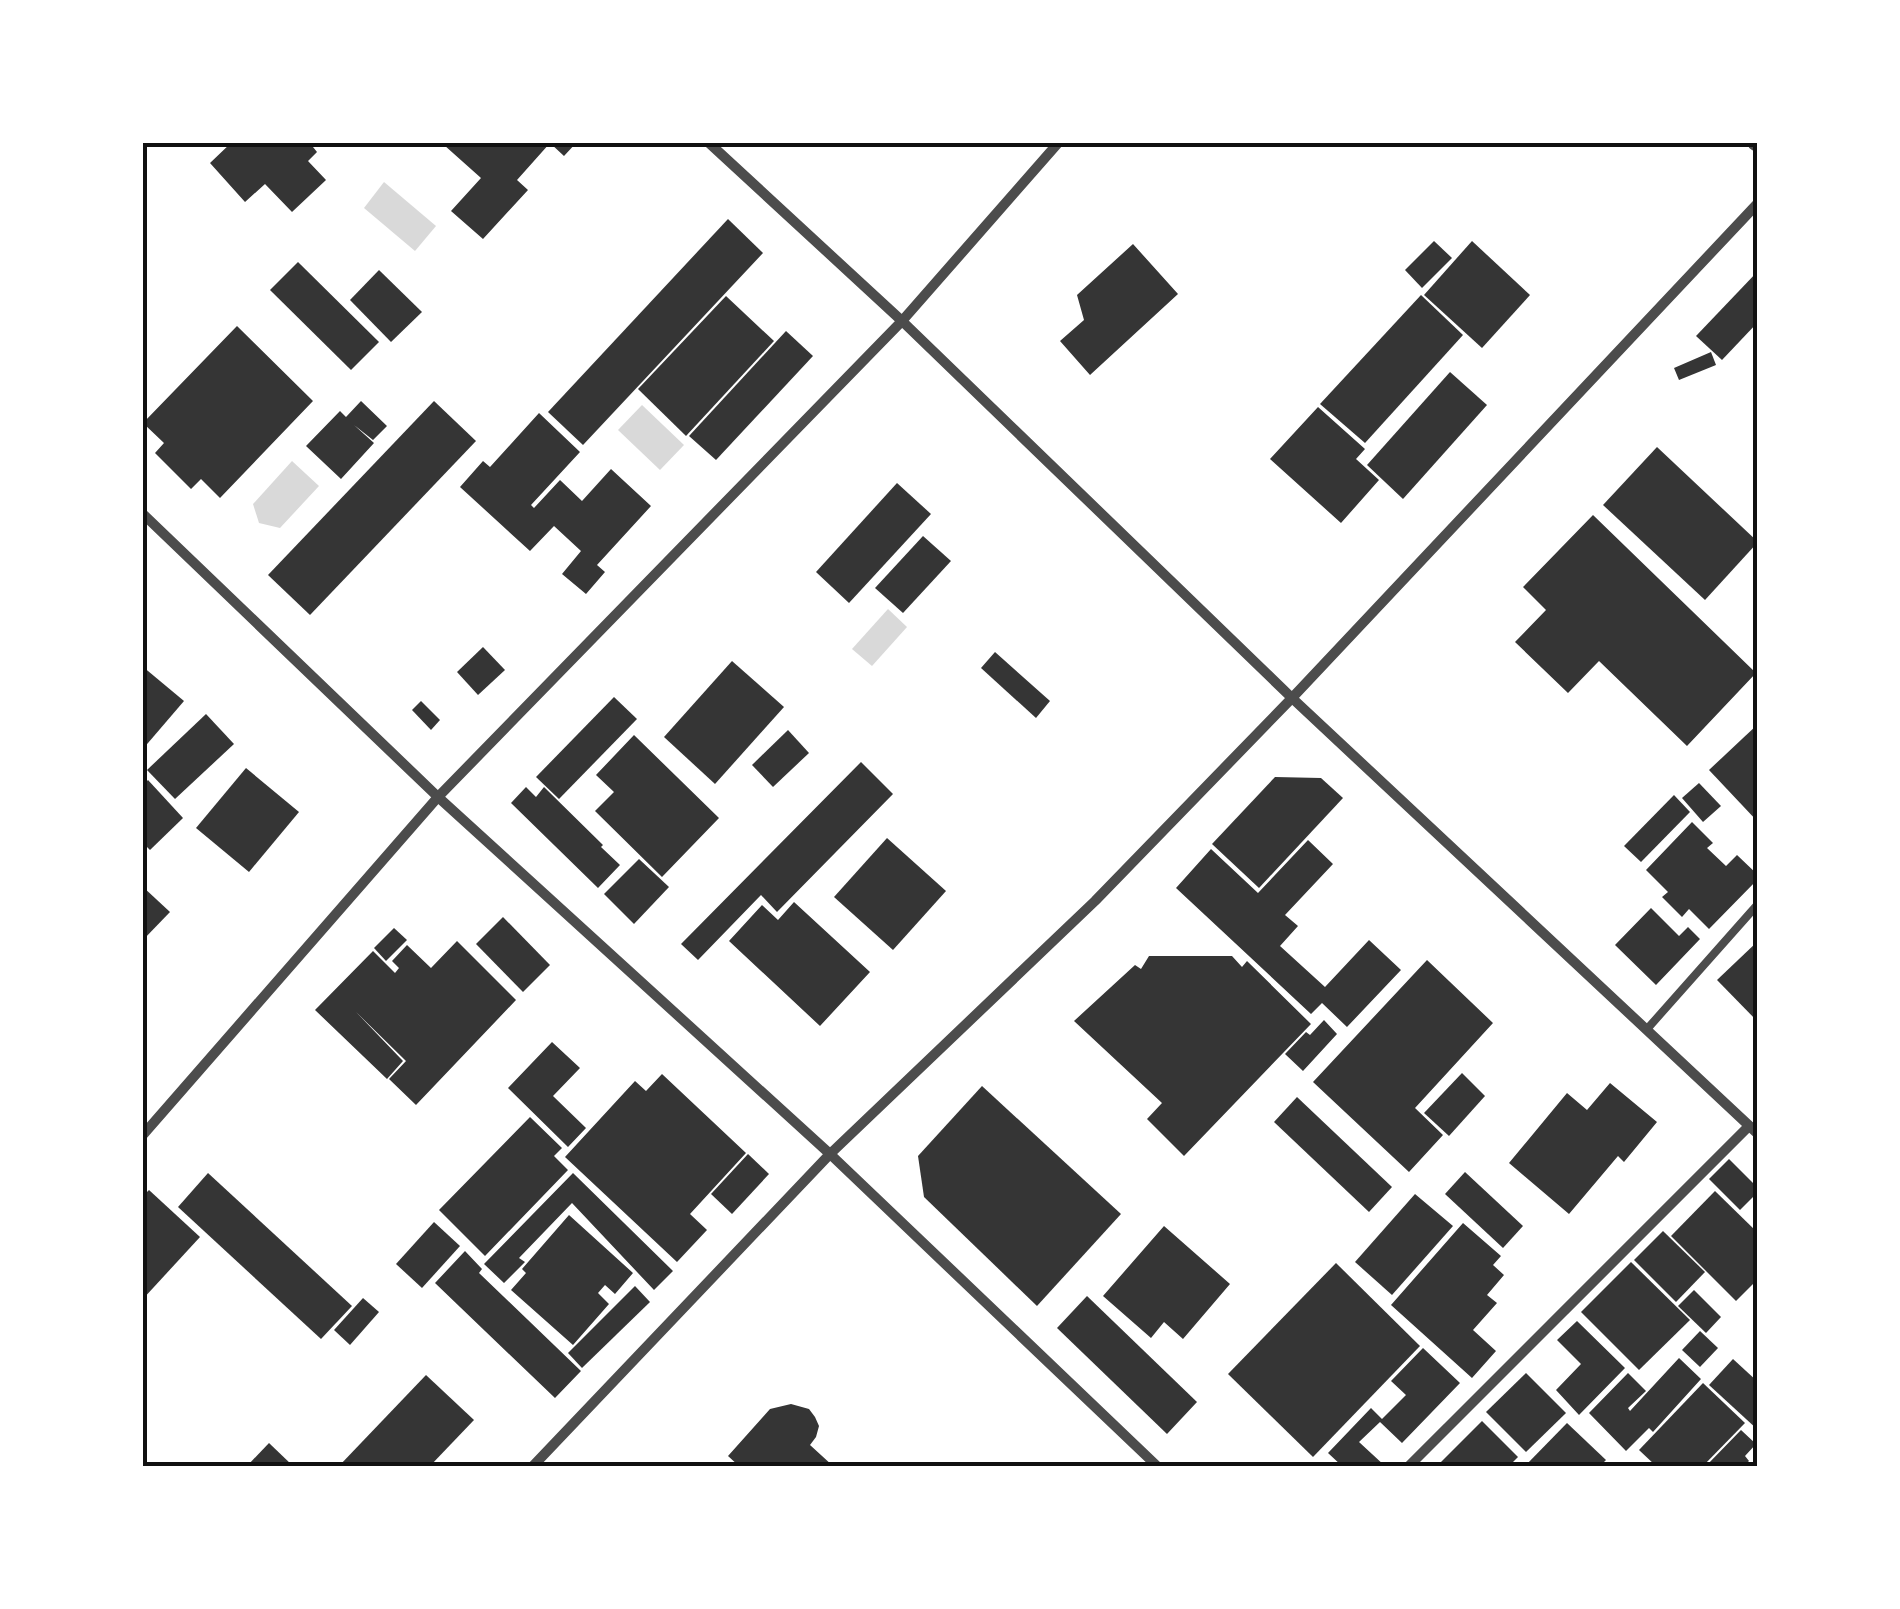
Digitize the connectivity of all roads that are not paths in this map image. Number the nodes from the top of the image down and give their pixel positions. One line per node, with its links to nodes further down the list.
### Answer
1 (708, 142): 4 (street)
2 (1059, 142): 4 (street)
3 (1758, 203): 6 (street)
4 (902, 321): 6 (street); 7 (street)
5 (142, 513): 7 (street)
6 (1292, 698): 9 (street); 12 (street)
7 (438, 798): 11 (street); 12 (street)
8 (1758, 904): 9 (lane)
9 (1648, 1028): 10 (street)
10 (1753, 1130): 15 (street)
11 (142, 1136)
12 (830, 1154): 13 (street); 14 (street)
13 (533, 1466)
14 (1156, 1466)
15 (1409, 1466)

